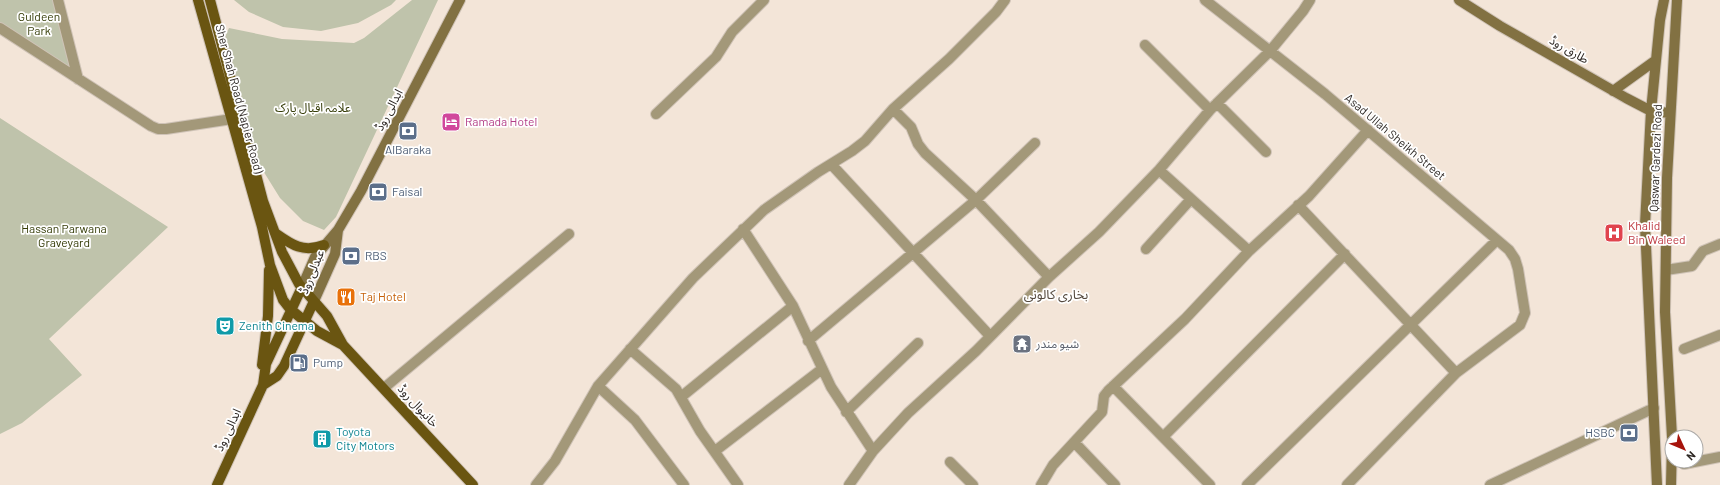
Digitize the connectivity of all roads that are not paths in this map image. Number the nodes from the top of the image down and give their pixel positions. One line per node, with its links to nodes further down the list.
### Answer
1 (58, 0): 16 (street)
2 (198, 0): 23 (main road, Sher Shah Road (Napier Road))
3 (210, 0): 31 (main road, Sher Shah Road (Napier Road))
4 (460, 0): 34 (main road, ابدالی روڈ)
5 (764, 0): 22 (street)
6 (1005, 0): 19 (street)
7 (1205, 0): 14 (street, Asad Ullah Sheikh Street)
8 (1310, 0): 14 (street)
9 (1459, 0): 17 (main road, طارق روڈ)
10 (1664, 0): 15 (main road)
11 (1677, 0): 21 (main road, Qaswar Gardezi Road)
12 (0, 28): 16 (street)
13 (1145, 45): 18 (street)
14 (1270, 51): 18 (street); 24 (street, Asad Ullah Sheikh Street)
15 (1656, 60): 17 (main road); 20 (main road)
16 (78, 79): 23 (street)
17 (1613, 91): 20 (main road, طارق روڈ)
18 (1213, 107): 26 (street); 28 (street)
19 (894, 109): 27 (street); 30 (street)
20 (1651, 111): 21 (main road, طارق روڈ); 67 (main road)
21 (1670, 113): 45 (main road, Qaswar Gardezi Road)
22 (656, 114)
23 (232, 119): 31 (main road, Sher Shah Road (Napier Road))
24 (1368, 130): 32 (street); 37 (street, Asad Ullah Sheikh Street)
25 (1035, 143): 30 (street)
26 (1266, 152)
27 (831, 164): 33 (street); 42 (street)
28 (1158, 170): 29 (street); 46 (street)
29 (1191, 199): 40 (street); 41 (street)
30 (976, 200): 42 (street); 46 (street)
31 (259, 203): 35 (main road, خانیوال روڈ); 44 (main road)
32 (1298, 205): 41 (street); 43 (street)
33 (743, 229): 49 (street); 58 (street)
34 (338, 230): 39 (main road, عبدلی روڈ); 48 (main road, عبدلی روڈ)
35 (275, 233): 39 (main road); 47 (main road, خانیوال روڈ)
36 (569, 234): 65 (street)
37 (1497, 240): 52 (street); 61 (street, Asad Ullah Sheikh Street)
38 (1720, 244): 45 (street)
39 (324, 245): 47 (main road, عبدلی روڈ)
40 (1146, 249)
41 (1249, 252): 64 (street)
42 (914, 253): 54 (street); 55 (street)
43 (1345, 254): 52 (street); 70 (street)
44 (270, 265): 50 (main road); 62 (main road)
45 (1666, 270): 69 (main road, Qaswar Gardezi Road)
46 (1049, 277): 54 (street)
47 (302, 287): 48 (main road, خانیوال روڈ); 50 (main road, عبدلی روڈ)
48 (314, 301): 51 (main road, عبدلی روڈ); 57 (main road, خانیوال روڈ)
49 (793, 306): 55 (street); 66 (street)
50 (290, 309): 51 (main road, خانیوال روڈ); 62 (main road, عبدلی روڈ)
51 (305, 321): 57 (main road, خانیوال روڈ); 62 (main road, عبدلی روڈ)
52 (1410, 324): 61 (street); 88 (street)
53 (1720, 335): 59 (street)
54 (990, 336): 73 (street)
55 (808, 341): 60 (street)
56 (918, 343): 68 (street)
57 (343, 345): 65 (main road, خانیوال روڈ)
58 (630, 349): 63 (street); 66 (street)
59 (1684, 349)
60 (822, 369): 68 (street); 72 (street)
61 (1456, 373): 89 (street)
62 (263, 385): 78 (main road, ابدالی روڈ)
63 (598, 386): 80 (street); 81 (street)
64 (1113, 386): 70 (street); 71 (street)
65 (384, 388): 79 (main road, خانیوال روڈ)
66 (681, 397): 72 (street)
67 (1654, 408): 90 (street); 91 (main road)
68 (846, 412): 73 (street)
69 (1672, 429)
70 (1163, 437): 87 (street)
71 (1074, 442): 85 (street); 86 (street)
72 (715, 451): 82 (street)
73 (873, 451): 83 (street)
74 (1720, 457): 75 (street)
75 (1704, 460)
76 (950, 462): 84 (street)
77 (1671, 469): 92 (main road)
78 (218, 485)
79 (473, 485)
80 (536, 485)
81 (684, 485)
82 (738, 485)
83 (849, 485)
84 (973, 485)
85 (1041, 485)
86 (1114, 485)
87 (1210, 485)
88 (1246, 485)
89 (1347, 485)
90 (1490, 485)
91 (1657, 485)
92 (1671, 485)

